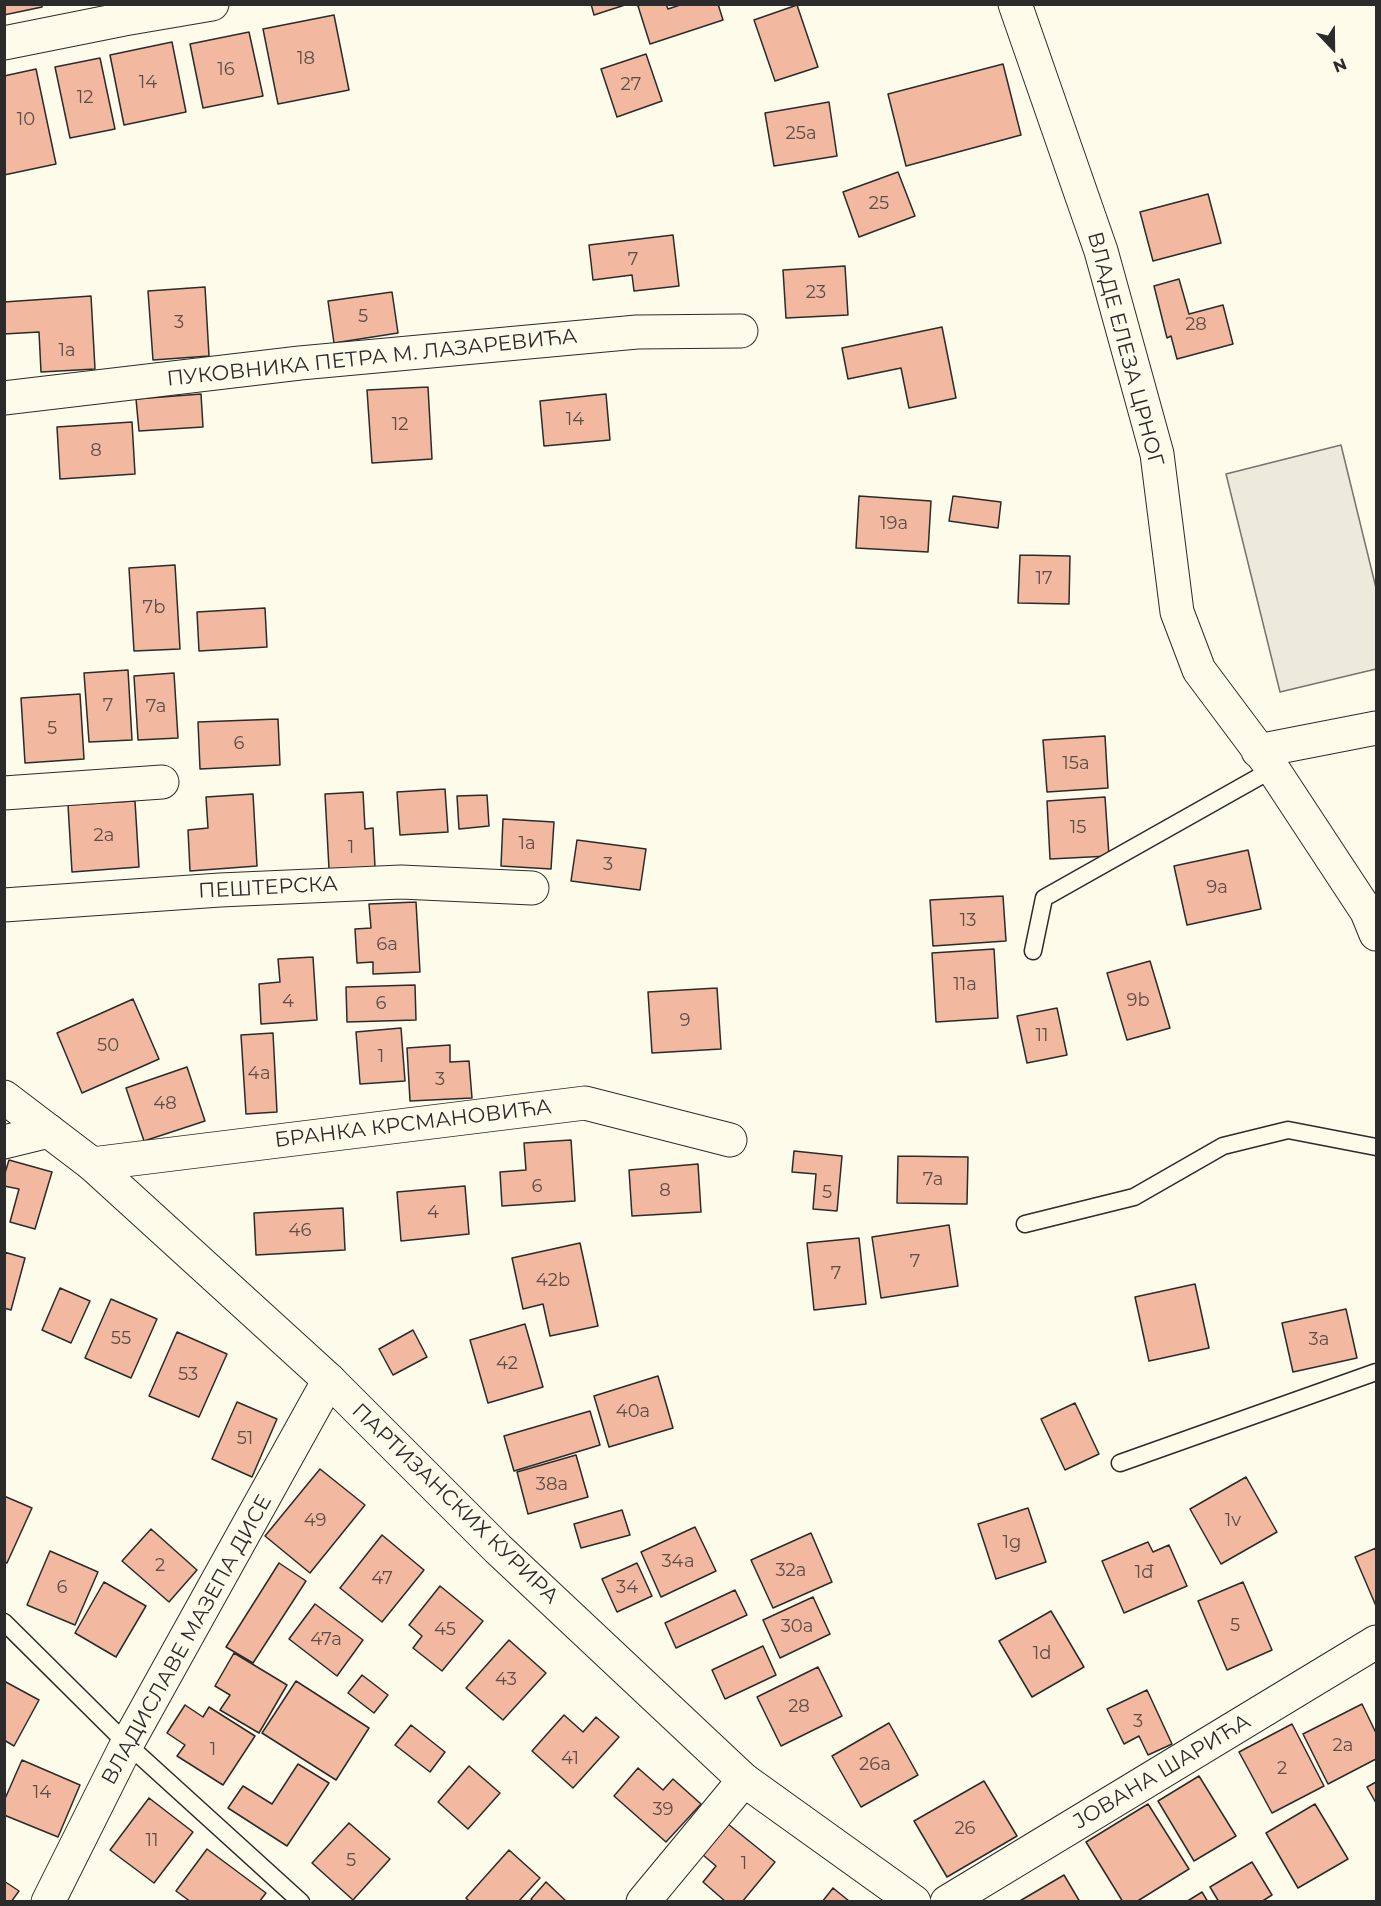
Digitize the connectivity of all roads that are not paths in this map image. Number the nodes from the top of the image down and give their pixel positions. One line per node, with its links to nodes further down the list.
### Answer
1 (212, 4): 3 (street)
2 (1015, 4): 7 (street, ВЛАДЕ ЕЛЕЗА ЦРНОГ)
3 (4, 43)
4 (741, 331): 5 (street, ПУКОВНИКА ПЕТРА М. ЛАЗАРЕВИЋА)
5 (4, 398)
6 (1377, 728): 7 (street)
7 (1266, 760): 12 (street, ВЛАДЕ ЕЛЕЗА ЦРНОГ); 13 (lane)
8 (162, 782): 9 (street)
9 (4, 793)
10 (532, 888): 11 (street, ПЕШТЕРСКА)
11 (4, 905)
12 (1377, 934)
13 (1033, 951)
14 (4, 1097): 15 (street, ПАРТИЗАНСКИХ КУРИРА)
15 (49, 1131): 17 (street); 19 (street, ПАРТИЗАНСКИХ КУРИРА)
16 (730, 1140): 19 (street, БРАНКА КРСМАНОВИЋА)
17 (4, 1142)
18 (1377, 1147): 20 (lane)
19 (92, 1164): 22 (street, ПАРТИЗАНСКИХ КУРИРА)
20 (1024, 1224)
21 (1377, 1372): 23 (lane)
22 (329, 1380): 26 (street, ВЛАДИСЛАВЕ МАЗЕПА ДИСЕ); 27 (street, ПАРТИЗАНСКИХ КУРИРА)
23 (1120, 1463)
24 (4, 1622): 26 (lane)
25 (1377, 1642): 32 (street, ЈОВАНА ШАРИЋА)
26 (128, 1744): 28 (street, ВЛАДИСЛАВЕ МАЗЕПА ДИСЕ); 29 (lane)
27 (744, 1780): 30 (street); 31 (street, ПАРТИЗАНСКИХ КУРИРА)
28 (48, 1902)
29 (301, 1902)
30 (643, 1902)
31 (914, 1902)
32 (947, 1902)

